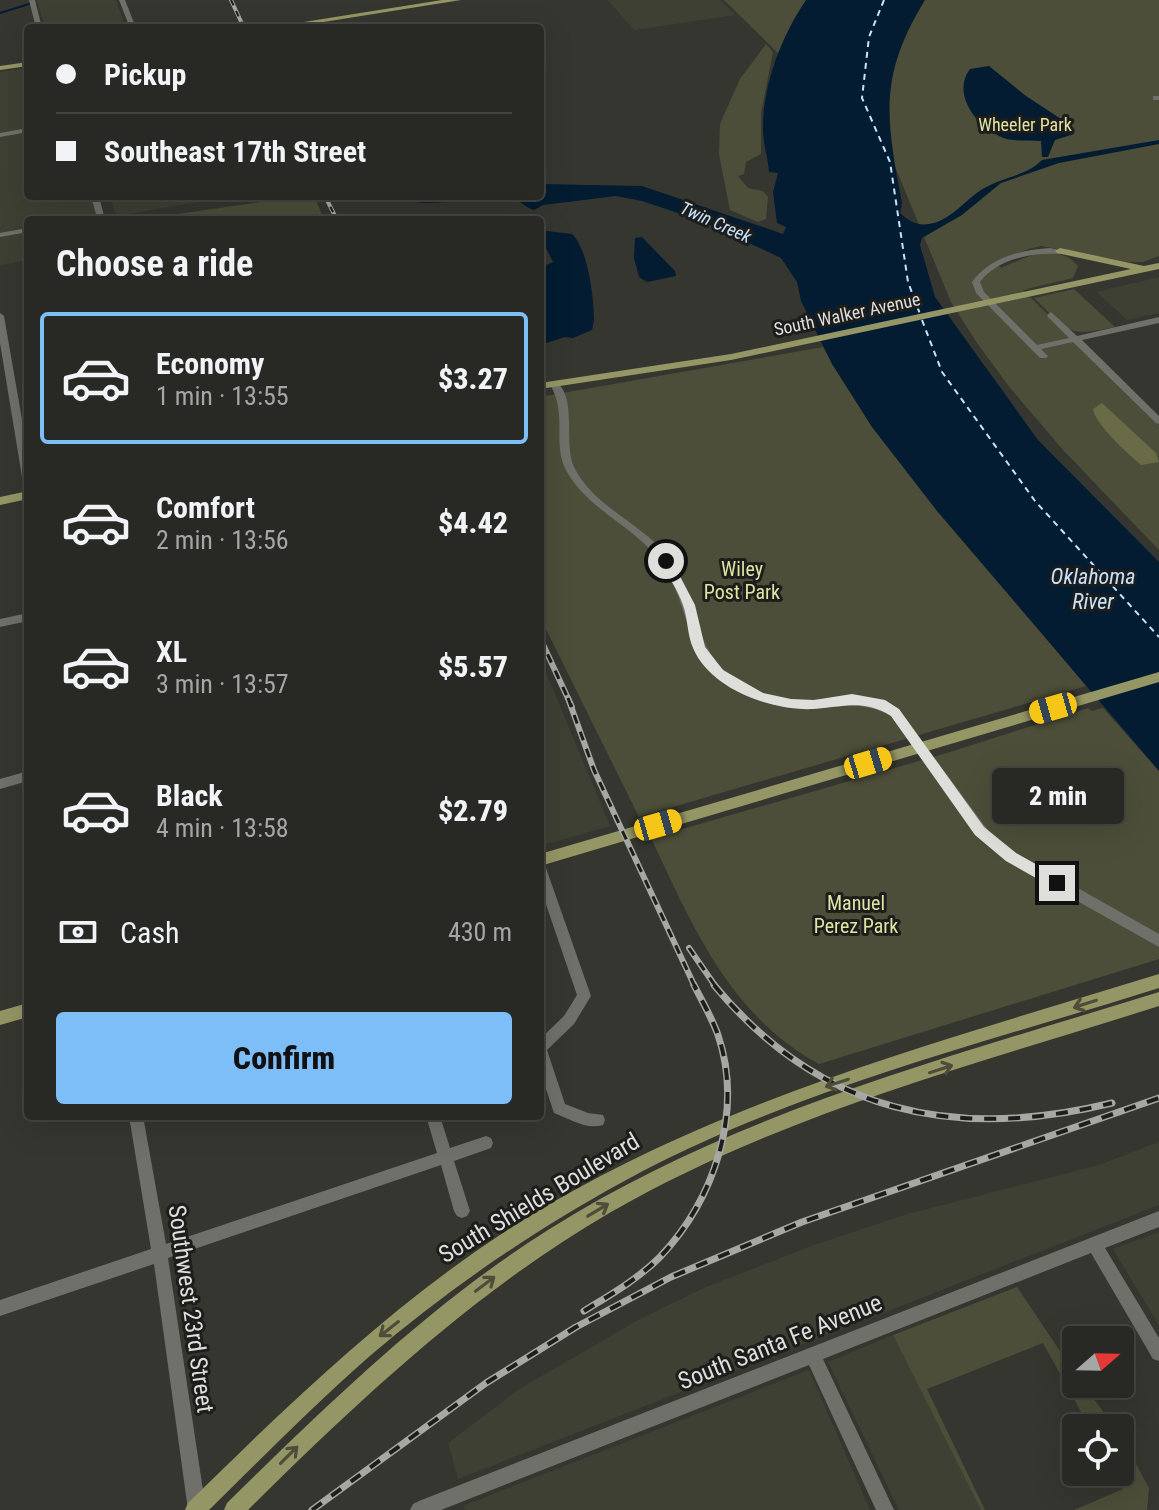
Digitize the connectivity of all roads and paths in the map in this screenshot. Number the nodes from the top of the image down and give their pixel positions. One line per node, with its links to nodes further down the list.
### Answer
1 (32, 0): 4 (street)
2 (122, 0): 5 (street)
3 (457, 0): 6 (main road)
4 (38, 24)
5 (131, 24)
6 (297, 24)
7 (24, 65): 8 (main road)
8 (0, 68)
9 (24, 131): 10 (street)
10 (0, 135)
11 (24, 231): 12 (street)
12 (0, 235)
13 (1060, 251): 14 (main road); 15 (main road); 20 (street)
14 (1154, 268): 15 (main road, South Walker Avenue)
15 (1076, 284): 24 (main road, South Walker Avenue)
16 (1051, 315): 19 (street)
17 (0, 316): 23 (street)
18 (1159, 320): 19 (street)
19 (1076, 339): 20 (street); 26 (street)
20 (1035, 348): 22 (street)
21 (20, 354): 23 (street)
22 (1043, 356)
23 (4, 358): 27 (street)
24 (555, 384): 25 (main road, South Walker Avenue); 33 (street)
25 (544, 385)
26 (1159, 421)
27 (24, 462)
28 (24, 496): 29 (main road)
29 (0, 501)
30 (24, 618): 31 (street)
31 (0, 623)
32 (1159, 677): 33 (main road)
33 (921, 747): 36 (main road); 38 (street)
34 (24, 777): 35 (street)
35 (0, 784)
36 (544, 859)
37 (544, 880): 43 (street)
38 (1159, 941)
39 (1159, 981): 57 (main road, South Shields Boulevard, one-way to 57)
40 (1159, 999): 58 (main road, South Shields Boulevard, one-way to 40)
41 (24, 1011): 42 (main road)
42 (0, 1018)
43 (544, 1045)
44 (544, 1061): 47 (street)
45 (137, 1120): 53 (street, Southwest 23rd Street)
46 (434, 1120): 49 (street)
47 (598, 1120)
48 (486, 1143): 49 (street)
49 (447, 1158): 50 (street); 53 (street)
50 (462, 1211)
51 (1159, 1219): 52 (street, South Santa Fe Avenue)
52 (1094, 1244): 55 (street); 56 (street, South Santa Fe Avenue)
53 (160, 1254): 54 (street); 57 (street, Southwest 23rd Street)
54 (0, 1308)
55 (1159, 1353)
56 (812, 1354): 59 (street, South Santa Fe Avenue); 60 (street)
57 (196, 1509)
58 (234, 1510)
59 (419, 1510)
60 (885, 1510)

